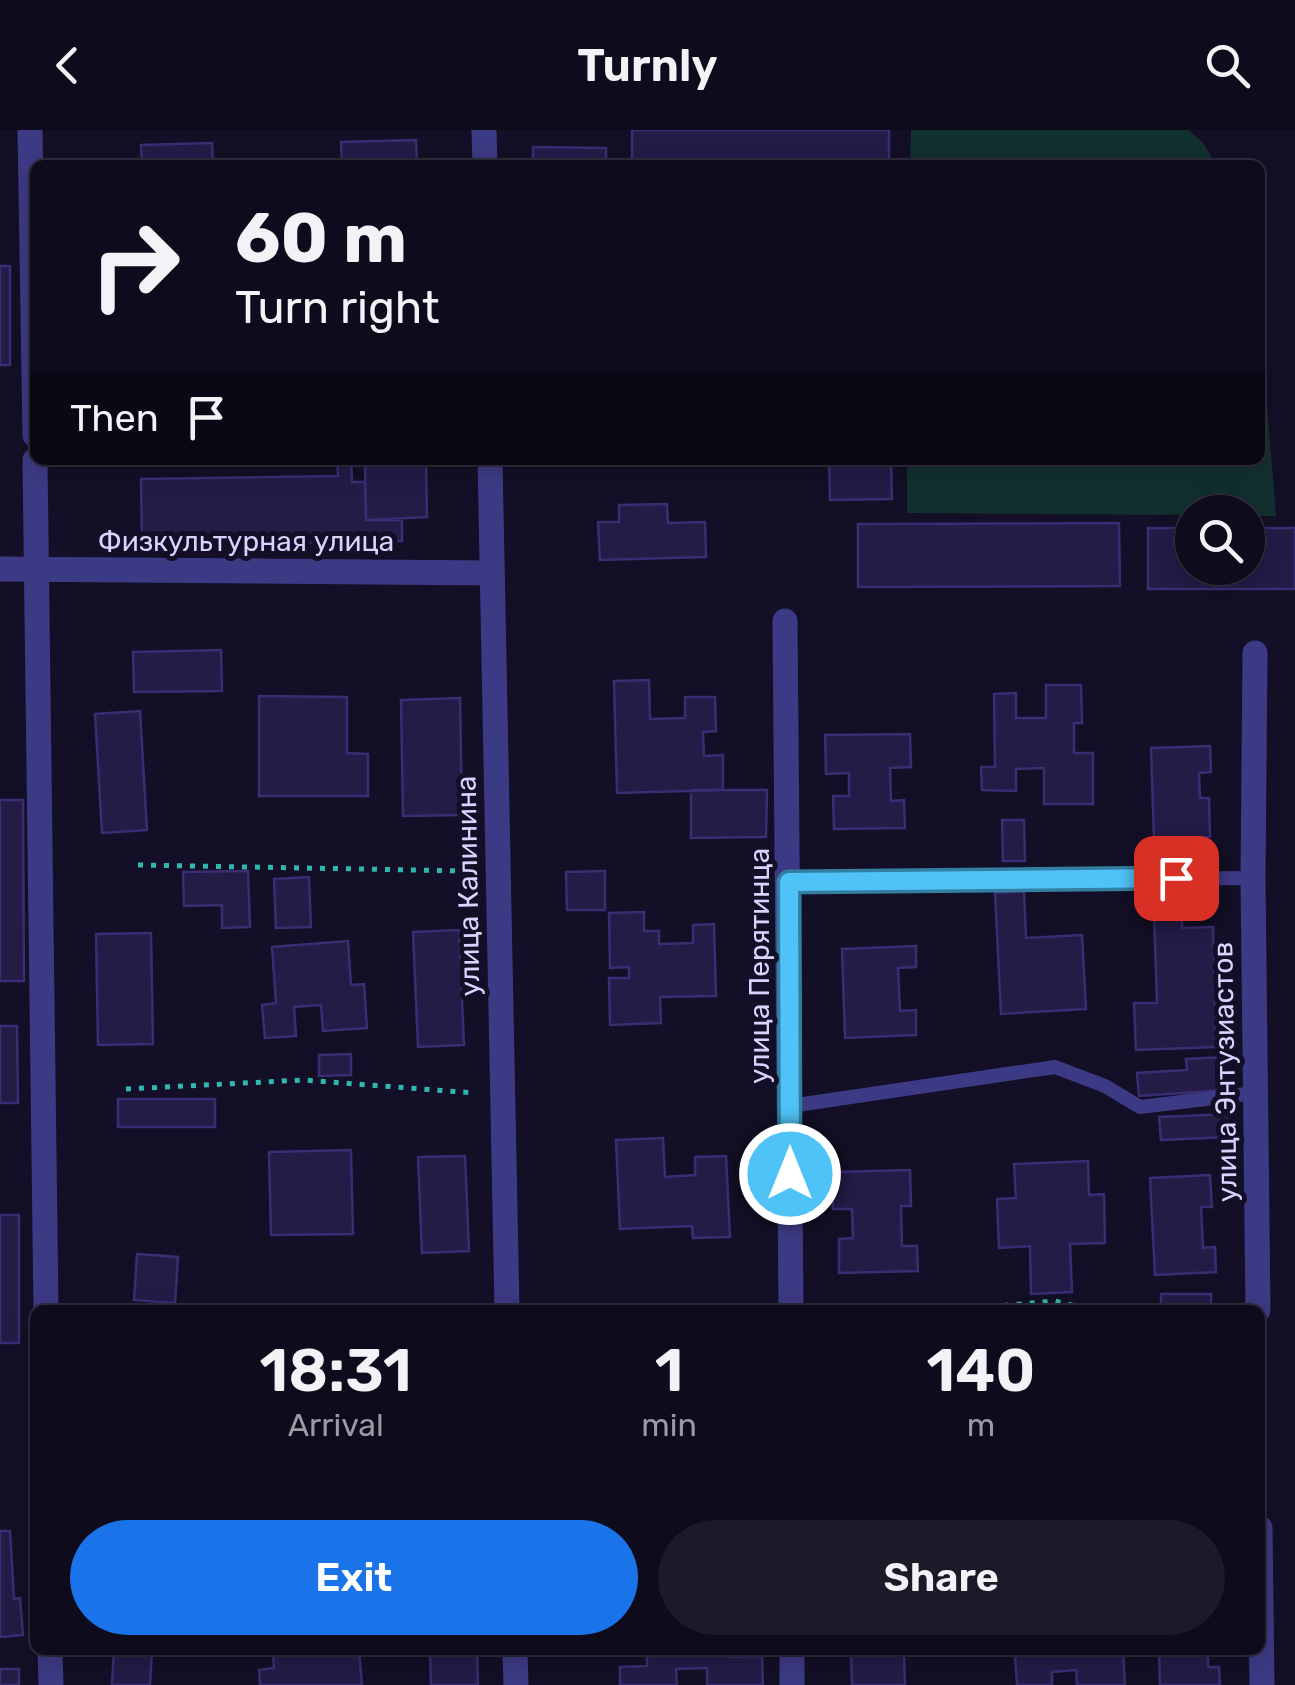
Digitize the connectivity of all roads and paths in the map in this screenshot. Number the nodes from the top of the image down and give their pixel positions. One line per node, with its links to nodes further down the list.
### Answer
1 (30, 130): 3 (street)
2 (484, 130): 4 (street)
3 (30, 160)
4 (484, 160)
5 (36, 465): 8 (street)
6 (490, 465): 9 (street, улица Калинина)
7 (0, 569): 8 (street, Физкультурная улица)
8 (37, 570): 9 (street, Физкультурная улица); 20 (street)
9 (492, 574): 13 (street, улица Калинина)
10 (785, 621): 15 (street, улица Перятинца)
11 (1256, 654): 14 (street, улица Энтузиастов)
12 (138, 864): 13 (path)
13 (498, 871): 18 (street, улица Калинина)
14 (1253, 878): 15 (lane); 17 (street, улица Энтузиастов)
15 (789, 882): 19 (street, улица Перятинца)
16 (126, 1089): 18 (path)
17 (1256, 1093): 19 (lane); 25 (street, улица Энтузиастов)
18 (503, 1094): 21 (street, улица Калинина)
19 (790, 1106): 22 (street, улица Перятинца)
20 (46, 1305)
21 (507, 1305)
22 (790, 1305)
23 (1009, 1305): 24 (path)
24 (1071, 1305)
25 (1258, 1305)
26 (50, 1655): 30 (street)
27 (515, 1655): 31 (street)
28 (792, 1655): 32 (street)
29 (1262, 1655): 33 (street)
30 (51, 1685)
31 (516, 1685)
32 (792, 1685)
33 (1262, 1685)

